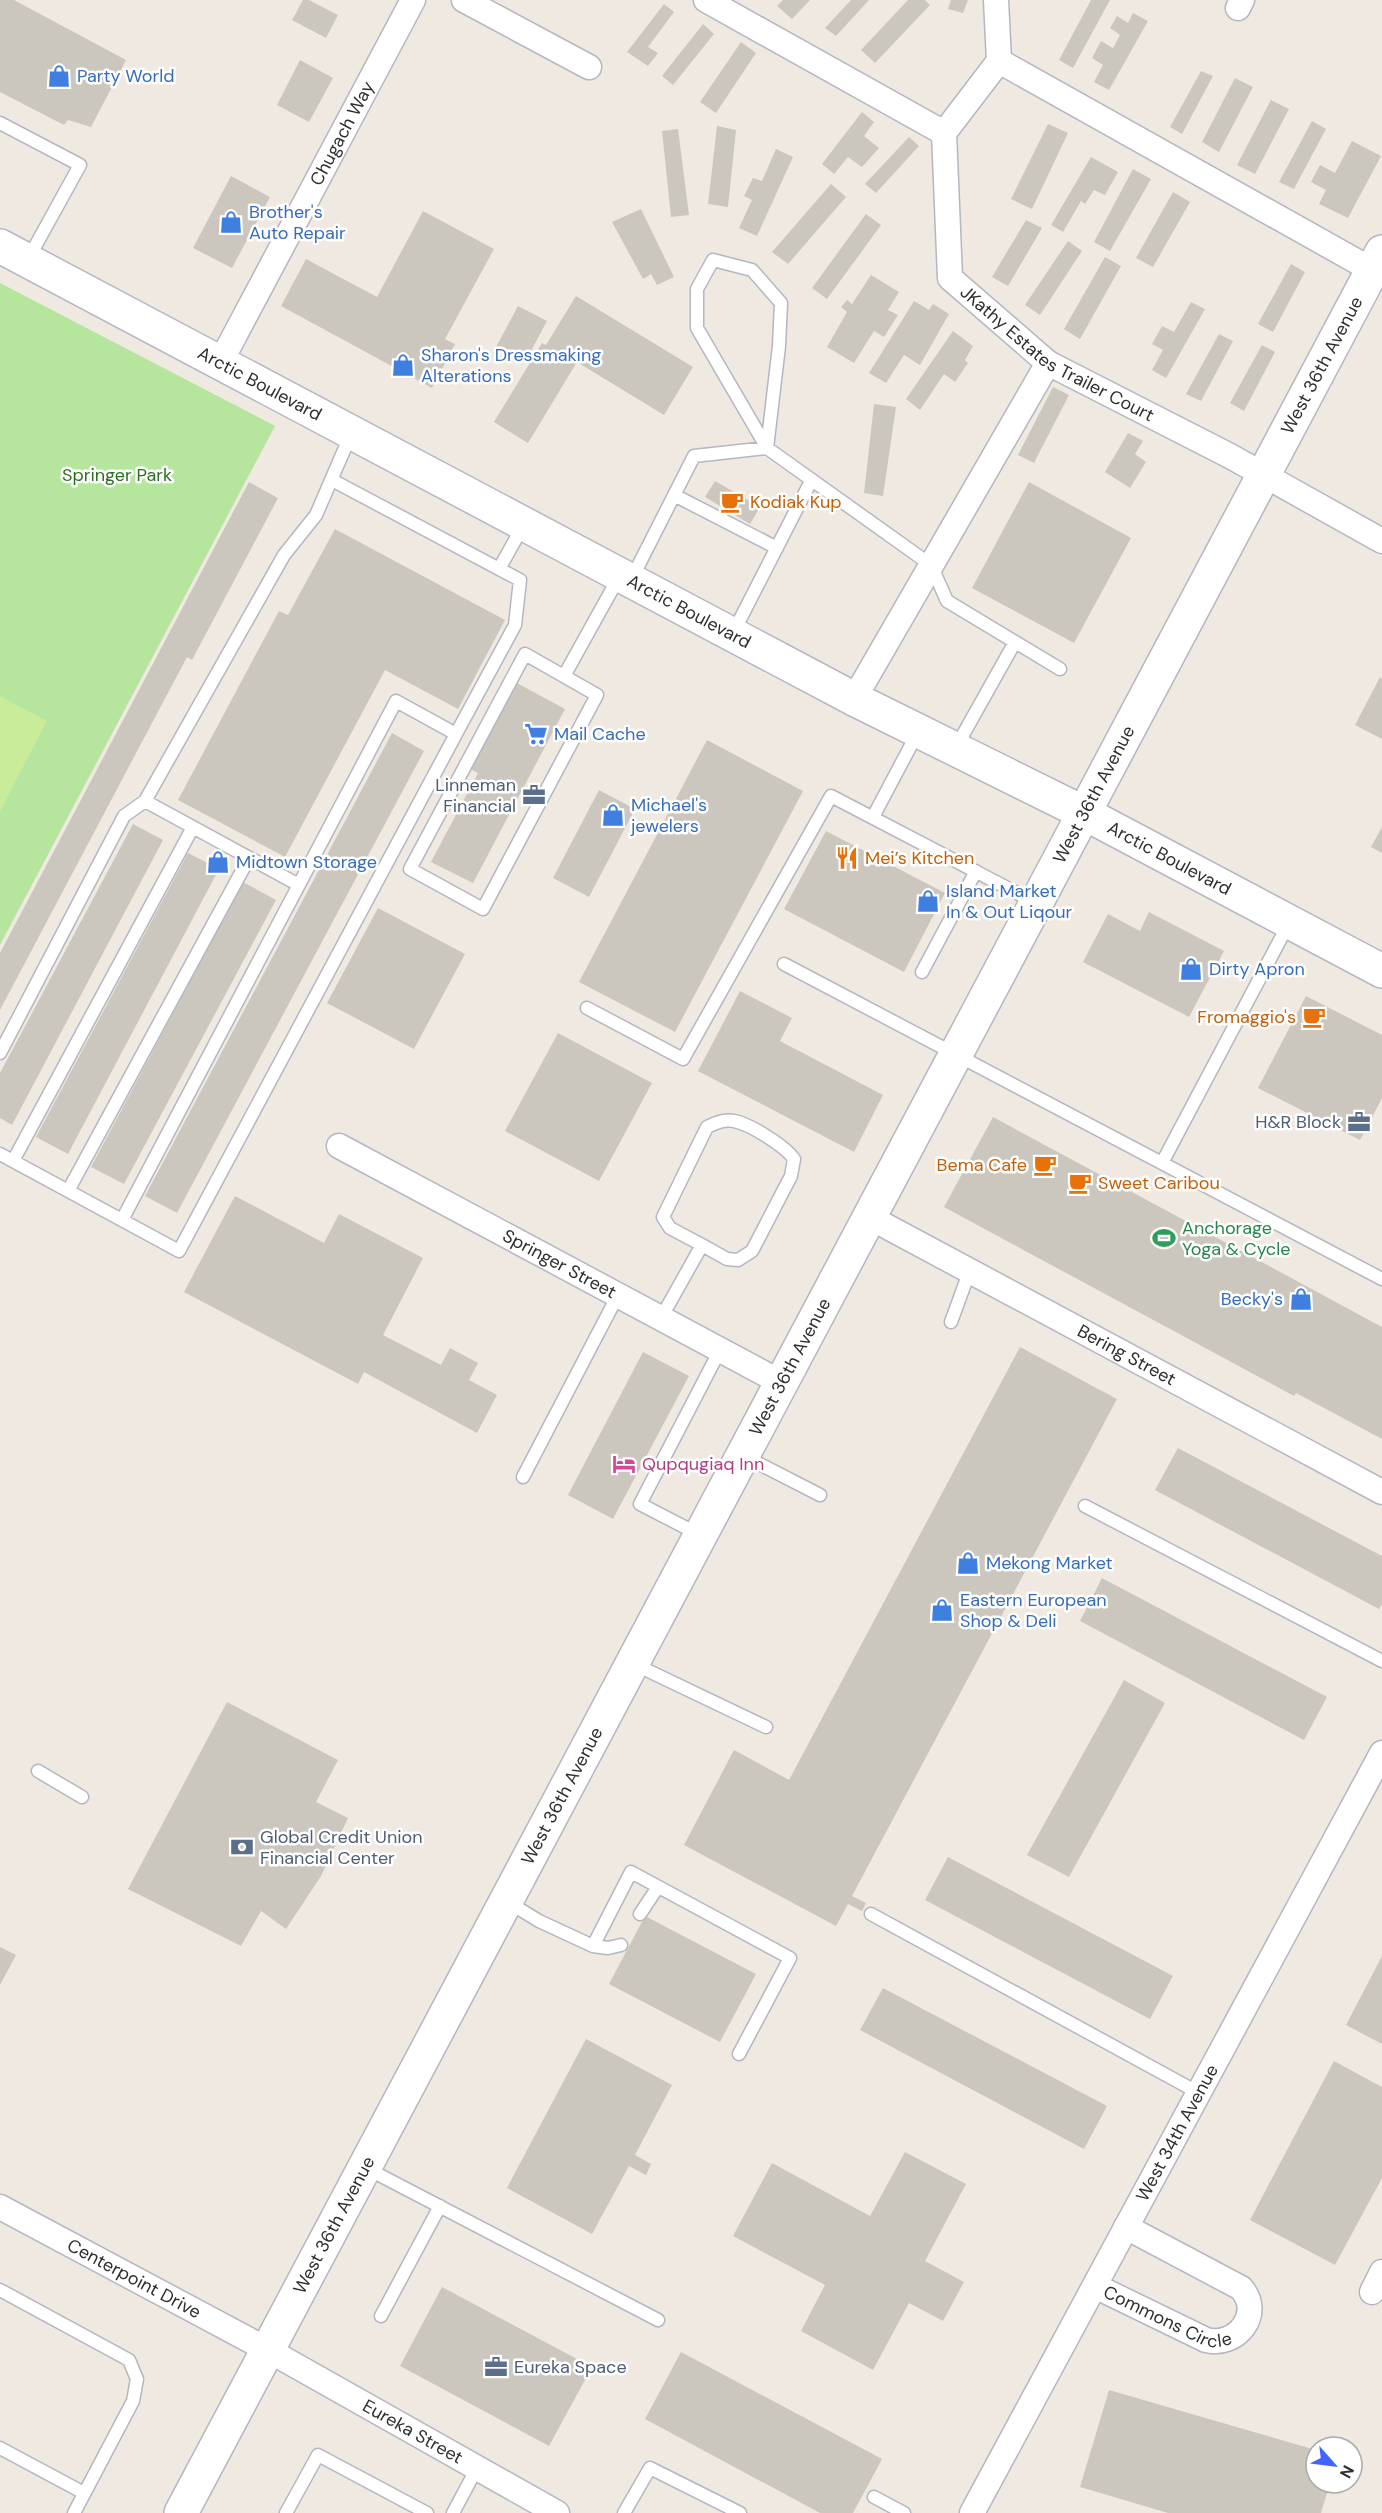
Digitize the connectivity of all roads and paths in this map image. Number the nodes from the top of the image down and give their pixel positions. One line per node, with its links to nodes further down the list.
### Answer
1 (413, 0): 11 (street, Chugach Way)
2 (464, 0): 6 (street)
3 (706, 0): 8 (street)
4 (996, 0): 5 (street)
5 (999, 61): 8 (street); 10 (street)
6 (589, 67)
7 (0, 123): 9 (lane)
8 (944, 133): 12 (street, JKathy Estates Trailer Court)
9 (14, 253): 11 (main road, Arctic Boulevard)
10 (1377, 261): 15 (main road, West 36th Avenue)
11 (220, 363): 13 (main road, Arctic Boulevard)
12 (1048, 363): 15 (street, JKathy Estates Trailer Court); 22 (street)
13 (352, 433): 16 (lane); 19 (main road, Arctic Boulevard)
14 (767, 448): 14 (lane); 17 (lane); 18 (lane)
15 (1263, 476): 20 (street, JKathy Estates Trailer Court); 34 (main road, West 36th Avenue)
16 (332, 480): 23 (lane); 33 (lane)
17 (811, 481): 21 (lane); 22 (lane)
18 (674, 495): 21 (lane); 24 (lane)
19 (523, 525): 23 (lane); 24 (main road, Arctic Boulevard)
20 (1382, 541)
21 (777, 548): 25 (lane)
22 (931, 565): 26 (lane); 29 (street)
23 (500, 569): 31 (lane)
24 (625, 578): 25 (main road, Arctic Boulevard); 28 (lane)
25 (732, 635): 29 (main road, Arctic Boulevard)
26 (1015, 642): 27 (lane); 32 (lane)
27 (1060, 669)
28 (564, 676): 28 (lane)
29 (854, 699): 30 (main road, Arctic Boulevard)
30 (918, 732): 32 (main road, Arctic Boulevard); 35 (lane)
31 (456, 734): 39 (lane); 54 (lane)
32 (954, 750): 34 (main road, Arctic Boulevard)
33 (145, 801): 36 (lane); 46 (lane)
34 (1084, 813): 40 (main road, West 36th Avenue); 41 (main road, Arctic Boulevard)
35 (873, 817): 38 (lane); 45 (lane)
36 (194, 827): 37 (lane); 50 (lane)
37 (249, 858): 39 (lane); 52 (lane)
38 (976, 871): 40 (lane); 44 (lane)
39 (299, 885): 54 (lane)
40 (1037, 903): 47 (main road, West 36th Avenue)
41 (1290, 922): 43 (main road, Arctic Boulevard); 51 (lane)
42 (784, 964): 47 (lane)
43 (1382, 971)
44 (922, 972)
45 (587, 1008)
46 (0, 1053)
47 (957, 1054): 51 (lane); 53 (main road, West 36th Avenue)
48 (339, 1146): 58 (street, Springer Street)
49 (0, 1154): 50 (lane)
50 (13, 1161): 52 (lane)
51 (1162, 1162): 57 (lane)
52 (68, 1191): 54 (lane)
53 (871, 1218): 56 (street, Bering Street); 62 (main road, West 36th Avenue)
54 (122, 1220)
55 (702, 1245): 55 (lane); 59 (lane)
56 (970, 1270): 60 (lane); 65 (street, Bering Street)
57 (1382, 1279)
58 (618, 1295): 59 (street, Springer Street); 64 (lane)
59 (661, 1318): 61 (street, Springer Street)
60 (951, 1322)
61 (720, 1350): 62 (street, Springer Street); 68 (lane)
62 (782, 1383): 63 (main road, West 36th Avenue)
63 (743, 1456): 66 (lane); 68 (main road, West 36th Avenue)
64 (523, 1477)
65 (1382, 1492)
66 (820, 1495)
67 (1085, 1506): 69 (lane)
68 (701, 1535): 70 (main road, West 36th Avenue)
69 (1382, 1661)
70 (633, 1663): 71 (lane); 76 (main road, West 36th Avenue)
71 (766, 1727)
72 (1380, 1763): 82 (street, West 34th Avenue)
73 (38, 1772): 74 (lane)
74 (82, 1797)
75 (658, 1887): 77 (lane); 80 (lane); 81 (lane)
76 (507, 1901): 80 (lane); 83 (main road, West 36th Avenue)
77 (640, 1914)
78 (871, 1914): 82 (lane)
79 (621, 1945): 80 (lane)
80 (593, 1946)
81 (739, 2054)
82 (1199, 2093): 86 (street, West 34th Avenue)
83 (365, 2168): 85 (lane); 91 (main road, West 36th Avenue)
84 (0, 2206): 91 (street, Centerpoint Drive)
85 (440, 2206): 89 (lane); 90 (lane)
86 (1126, 2228): 87 (street, West 34th Avenue); 87 (street, Commons Circle)
87 (1095, 2286): 105 (street, West 34th Avenue)
88 (0, 2290): 94 (lane)
89 (381, 2316)
90 (658, 2320)
91 (268, 2350): 93 (street, Eureka Street); 97 (main road, West 36th Avenue)
92 (0, 2448): 94 (lane)
93 (477, 2468): 100 (lane); 101 (street, Eureka Street)
94 (84, 2493): 96 (lane)
95 (874, 2497): 104 (lane)
96 (74, 2513)
97 (182, 2513)
98 (286, 2513): 99 (lane)
99 (427, 2513)
100 (453, 2513)
101 (557, 2513)
102 (624, 2513): 103 (lane)
103 (740, 2513)
104 (904, 2513)
105 (972, 2513)

